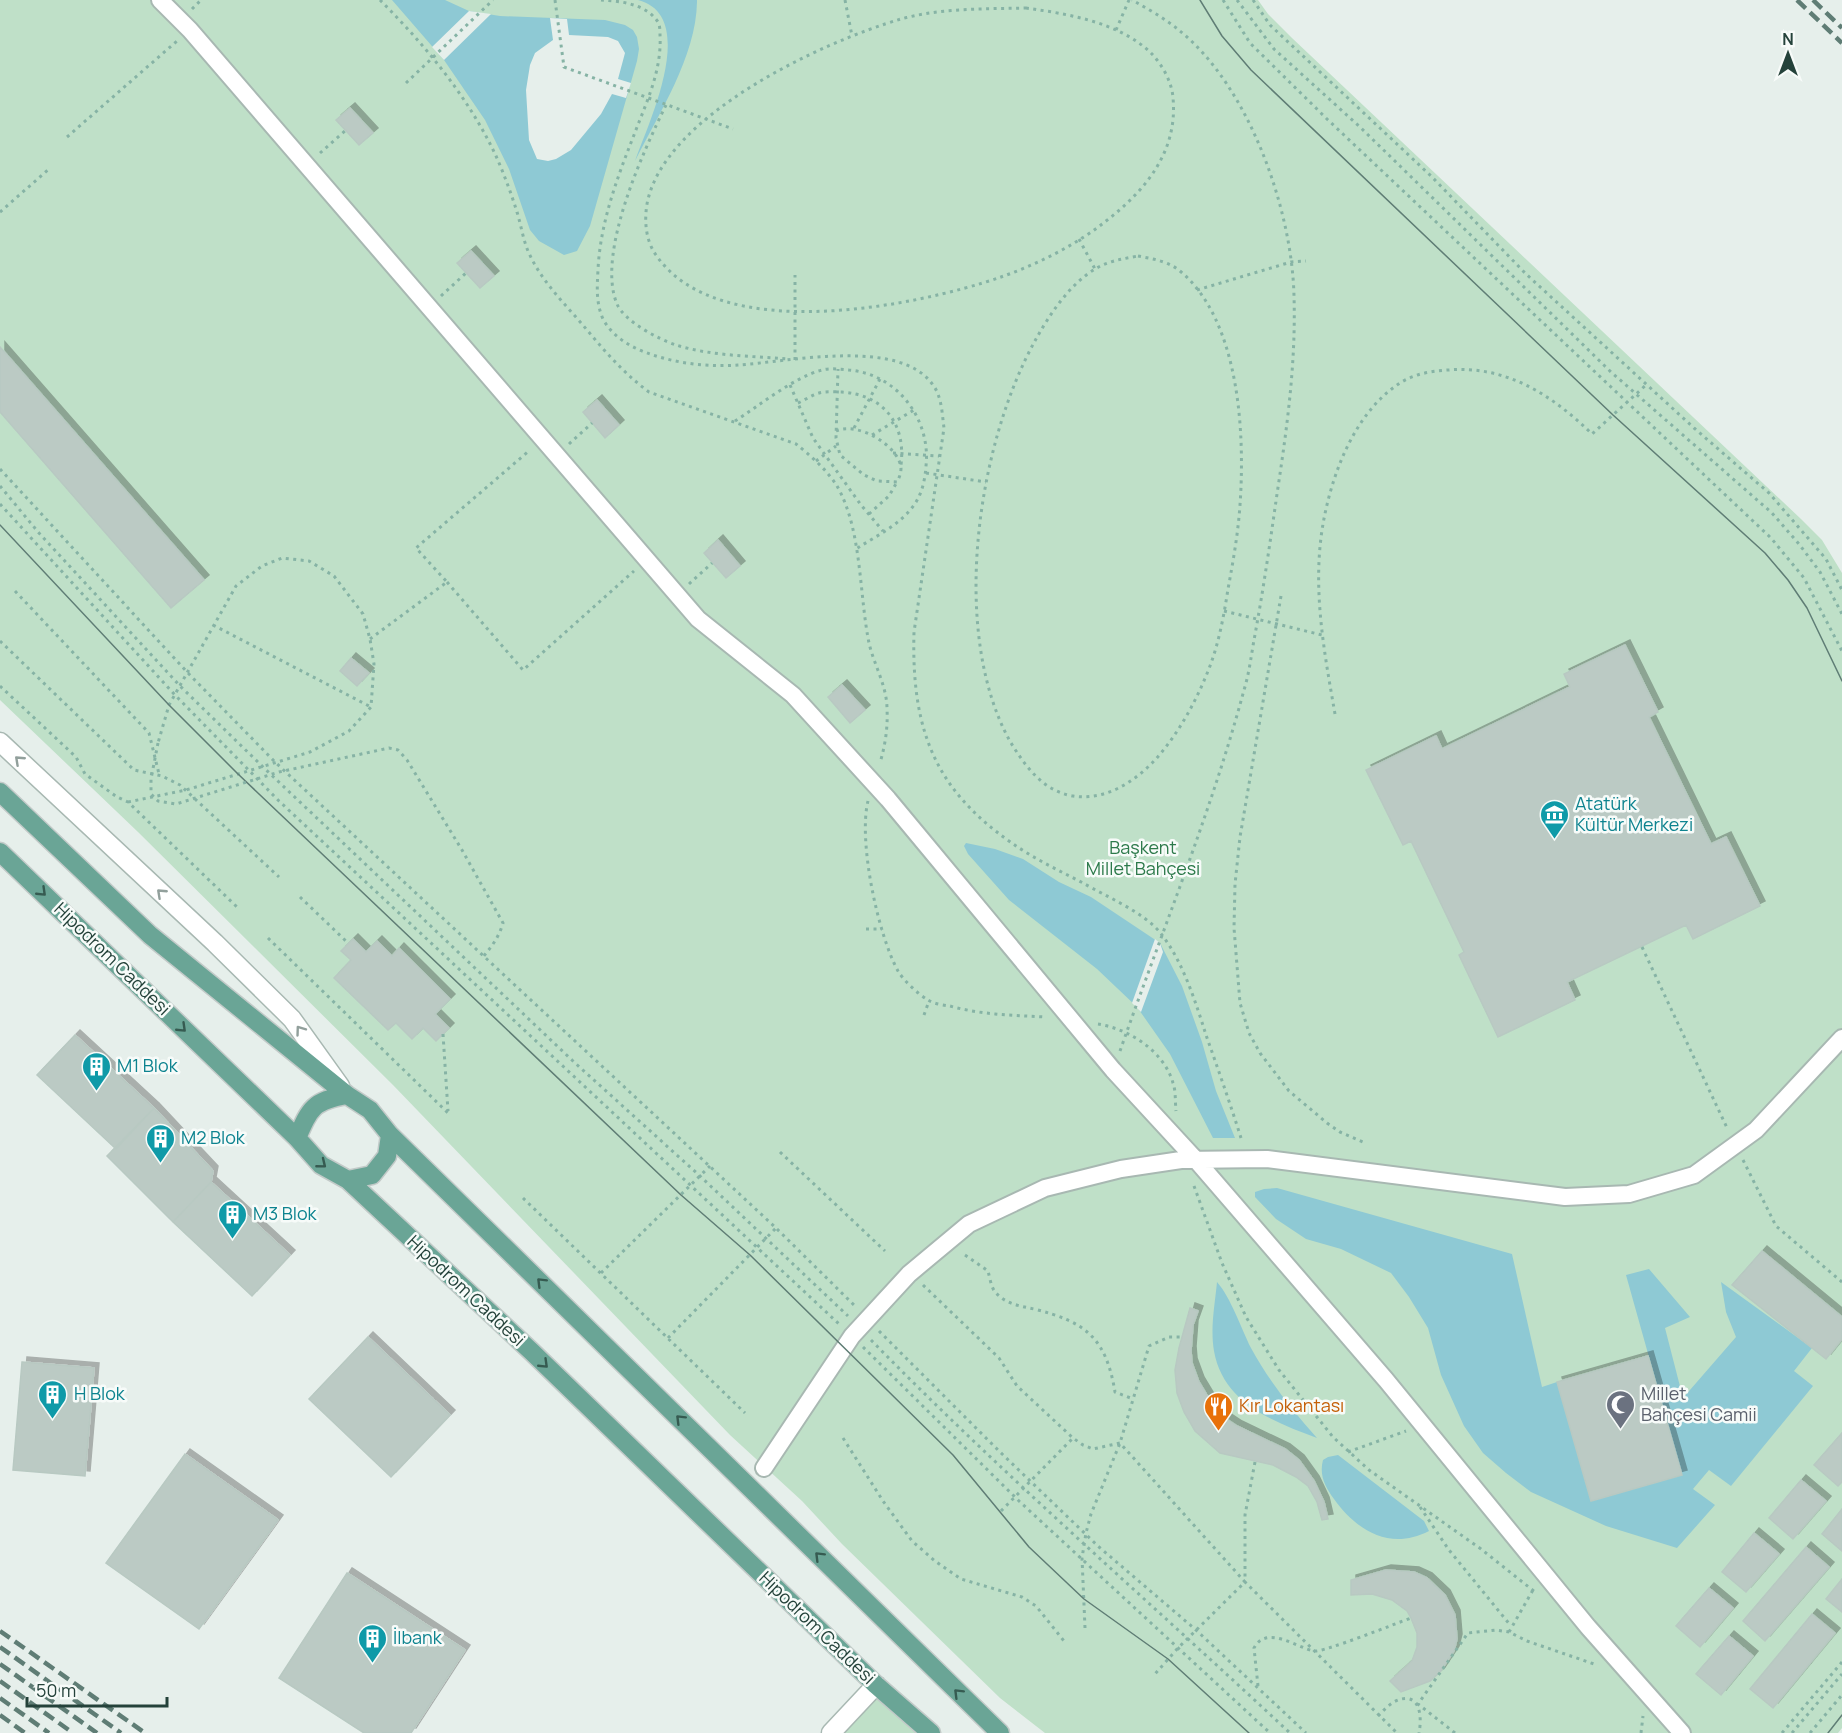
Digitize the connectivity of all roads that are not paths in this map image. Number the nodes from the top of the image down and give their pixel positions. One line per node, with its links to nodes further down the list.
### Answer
1 (160, 0): 9 (street)
2 (0, 742): 6 (street, one-way to 2)
3 (0, 792): 6 (main road)
4 (0, 852): 8 (main road, Hipodrom Caddesi, one-way to 8)
5 (1842, 1038): 9 (street)
6 (346, 1095): 7 (main road); 8 (main road)
7 (390, 1135): 10 (main road); 15 (main road, one-way to 7)
8 (297, 1138): 10 (main road, Hipodrom Caddesi, one-way to 10)
9 (1189, 1160): 11 (street); 16 (street)
10 (348, 1180): 12 (main road, Hipodrom Caddesi, one-way to 12)
11 (764, 1468)
12 (876, 1685): 13 (street); 14 (main road, Hipodrom Caddesi)
13 (831, 1733)
14 (931, 1733)
15 (1000, 1733)
16 (1682, 1733)

